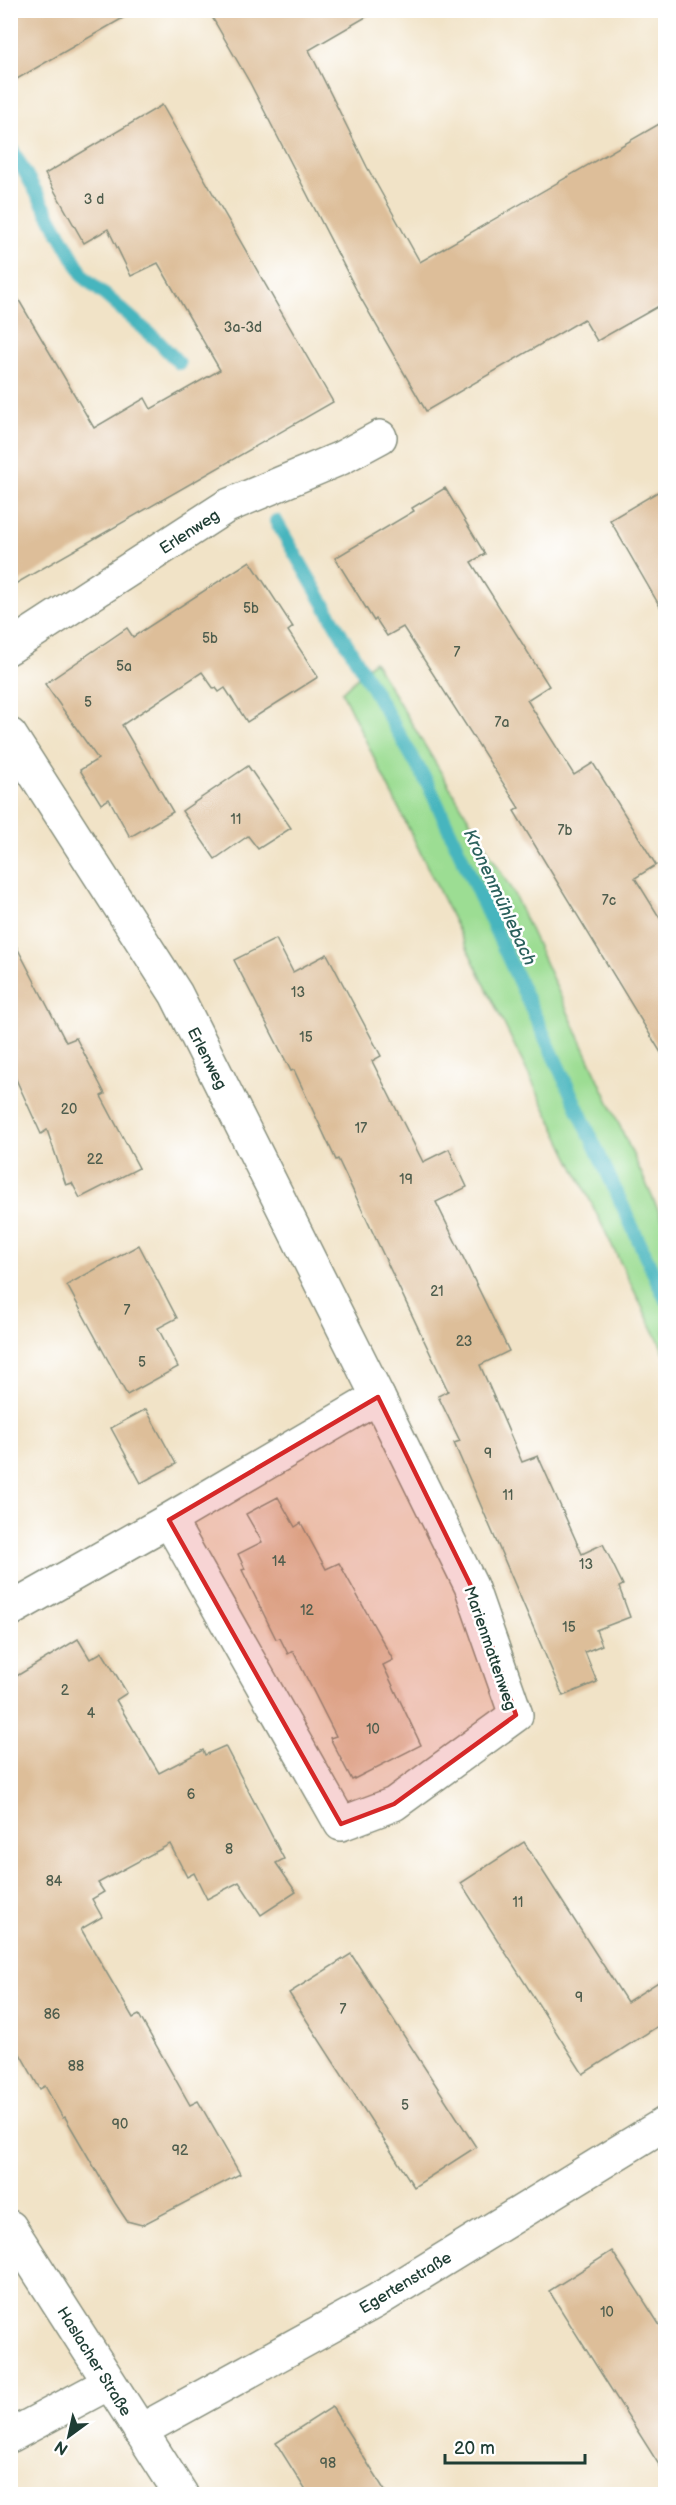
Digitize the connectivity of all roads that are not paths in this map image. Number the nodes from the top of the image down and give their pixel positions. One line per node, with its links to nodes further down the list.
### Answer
1 (380, 437): 2 (street, Erlenweg)
2 (10, 647)
3 (10, 735): 4 (street, Erlenweg)
4 (378, 1397): 5 (street); 5 (street, Marienmattenweg)
5 (169, 1520): 6 (street)
6 (10, 1610)
7 (666, 2123): 10 (street, Egertenstraße)
8 (10, 2227): 9 (street, Haslacher Straße)
9 (109, 2383): 10 (street, Haslacher Straße); 11 (street)
10 (140, 2431): 12 (street, Haslacher Straße)
11 (10, 2436)
12 (181, 2494)

